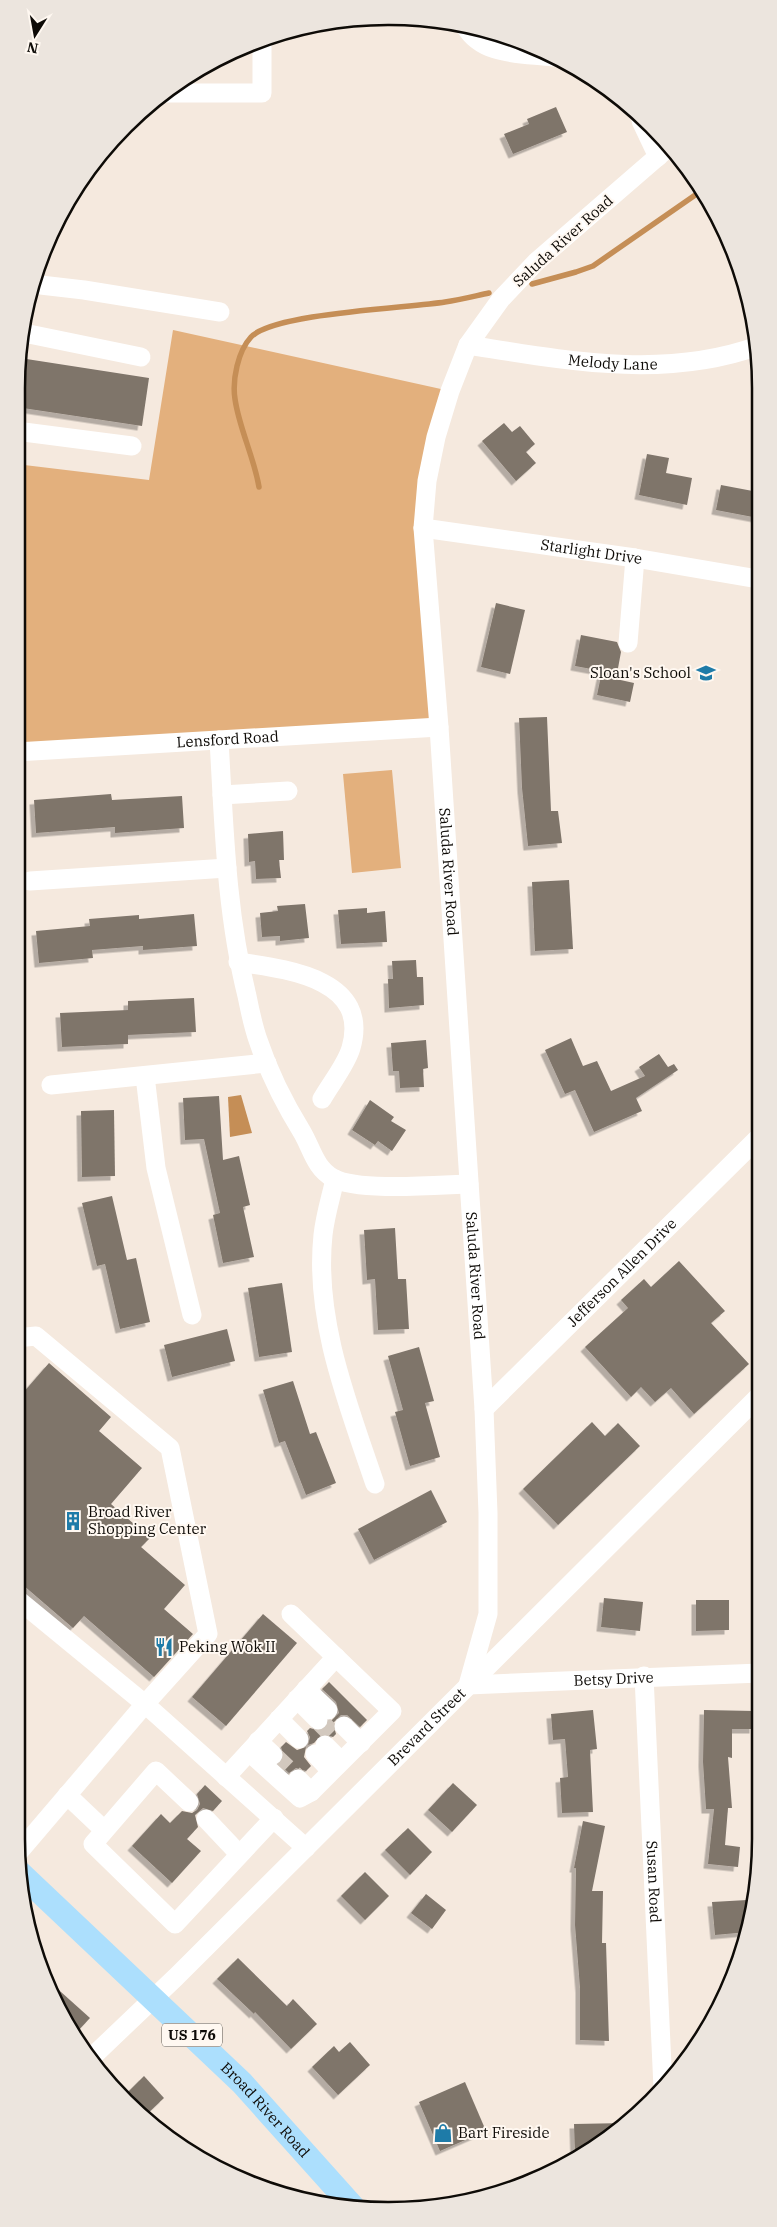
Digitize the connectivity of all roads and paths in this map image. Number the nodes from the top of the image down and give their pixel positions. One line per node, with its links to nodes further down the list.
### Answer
1 (469, 34): 3 (street)
2 (262, 48): 4 (street)
3 (532, 55)
4 (177, 93)
5 (664, 151): 9 (street, Saluda River Road)
6 (40, 285): 7 (street)
7 (220, 312)
8 (29, 334): 11 (street)
9 (468, 345): 10 (street, Melody Lane); 14 (street, Saluda River Road)
10 (750, 349)
11 (141, 357)
12 (25, 432): 13 (street)
13 (132, 446)
14 (423, 528): 15 (street, Starlight Drive); 18 (street, Saluda River Road)
15 (635, 558): 16 (street, Starlight Drive); 17 (street)
16 (752, 578)
17 (628, 644)
18 (439, 727): 19 (street, Lensford Road); 32 (street, Saluda River Road)
19 (219, 740): 20 (street, Lensford Road); 22 (street)
20 (25, 751)
21 (288, 791): 22 (street)
22 (222, 794): 23 (street)
23 (227, 868): 24 (street); 25 (street)
24 (30, 881)
25 (238, 962): 26 (street); 29 (street)
26 (267, 1063): 27 (street); 31 (street)
27 (145, 1076): 28 (street); 33 (street)
28 (51, 1085)
29 (322, 1099)
30 (752, 1144): 36 (street, Jefferson Allen Drive)
31 (334, 1179): 32 (street); 37 (street)
32 (469, 1184): 36 (street, Saluda River Road)
33 (192, 1315)
34 (25, 1337): 44 (street)
35 (752, 1403): 43 (street, Brevard Street)
36 (484, 1409): 43 (street, Saluda River Road)
37 (375, 1484)
38 (25, 1605): 44 (street)
39 (291, 1614): 40 (street)
40 (336, 1657): 45 (street); 48 (street)
41 (752, 1673): 42 (street, Betsy Drive)
42 (644, 1676): 43 (street, Betsy Drive); 61 (street, Susan Road)
43 (468, 1686): 56 (street, Brevard Street)
44 (145, 1704): 49 (street); 50 (street)
45 (293, 1704): 45 (street); 46 (street)
46 (253, 1747): 47 (street); 48 (street); 49 (street)
47 (273, 1755)
48 (346, 1757): 48 (street)
49 (226, 1776): 53 (street)
50 (67, 1795): 54 (street); 55 (street)
51 (189, 1802): 54 (street)
52 (206, 1818): 57 (street)
53 (274, 1818): 56 (street); 57 (street)
54 (104, 1830): 57 (street)
55 (25, 1844)
56 (306, 1848): 59 (street, Brevard Street)
57 (239, 1854)
58 (28, 1880): 59 (main road, Broad River Road / US 176)
59 (154, 1999): 60 (street, Brevard Street); 62 (main road, Broad River Road / US 176)
60 (96, 2054)
61 (663, 2077)
62 (346, 2199)

